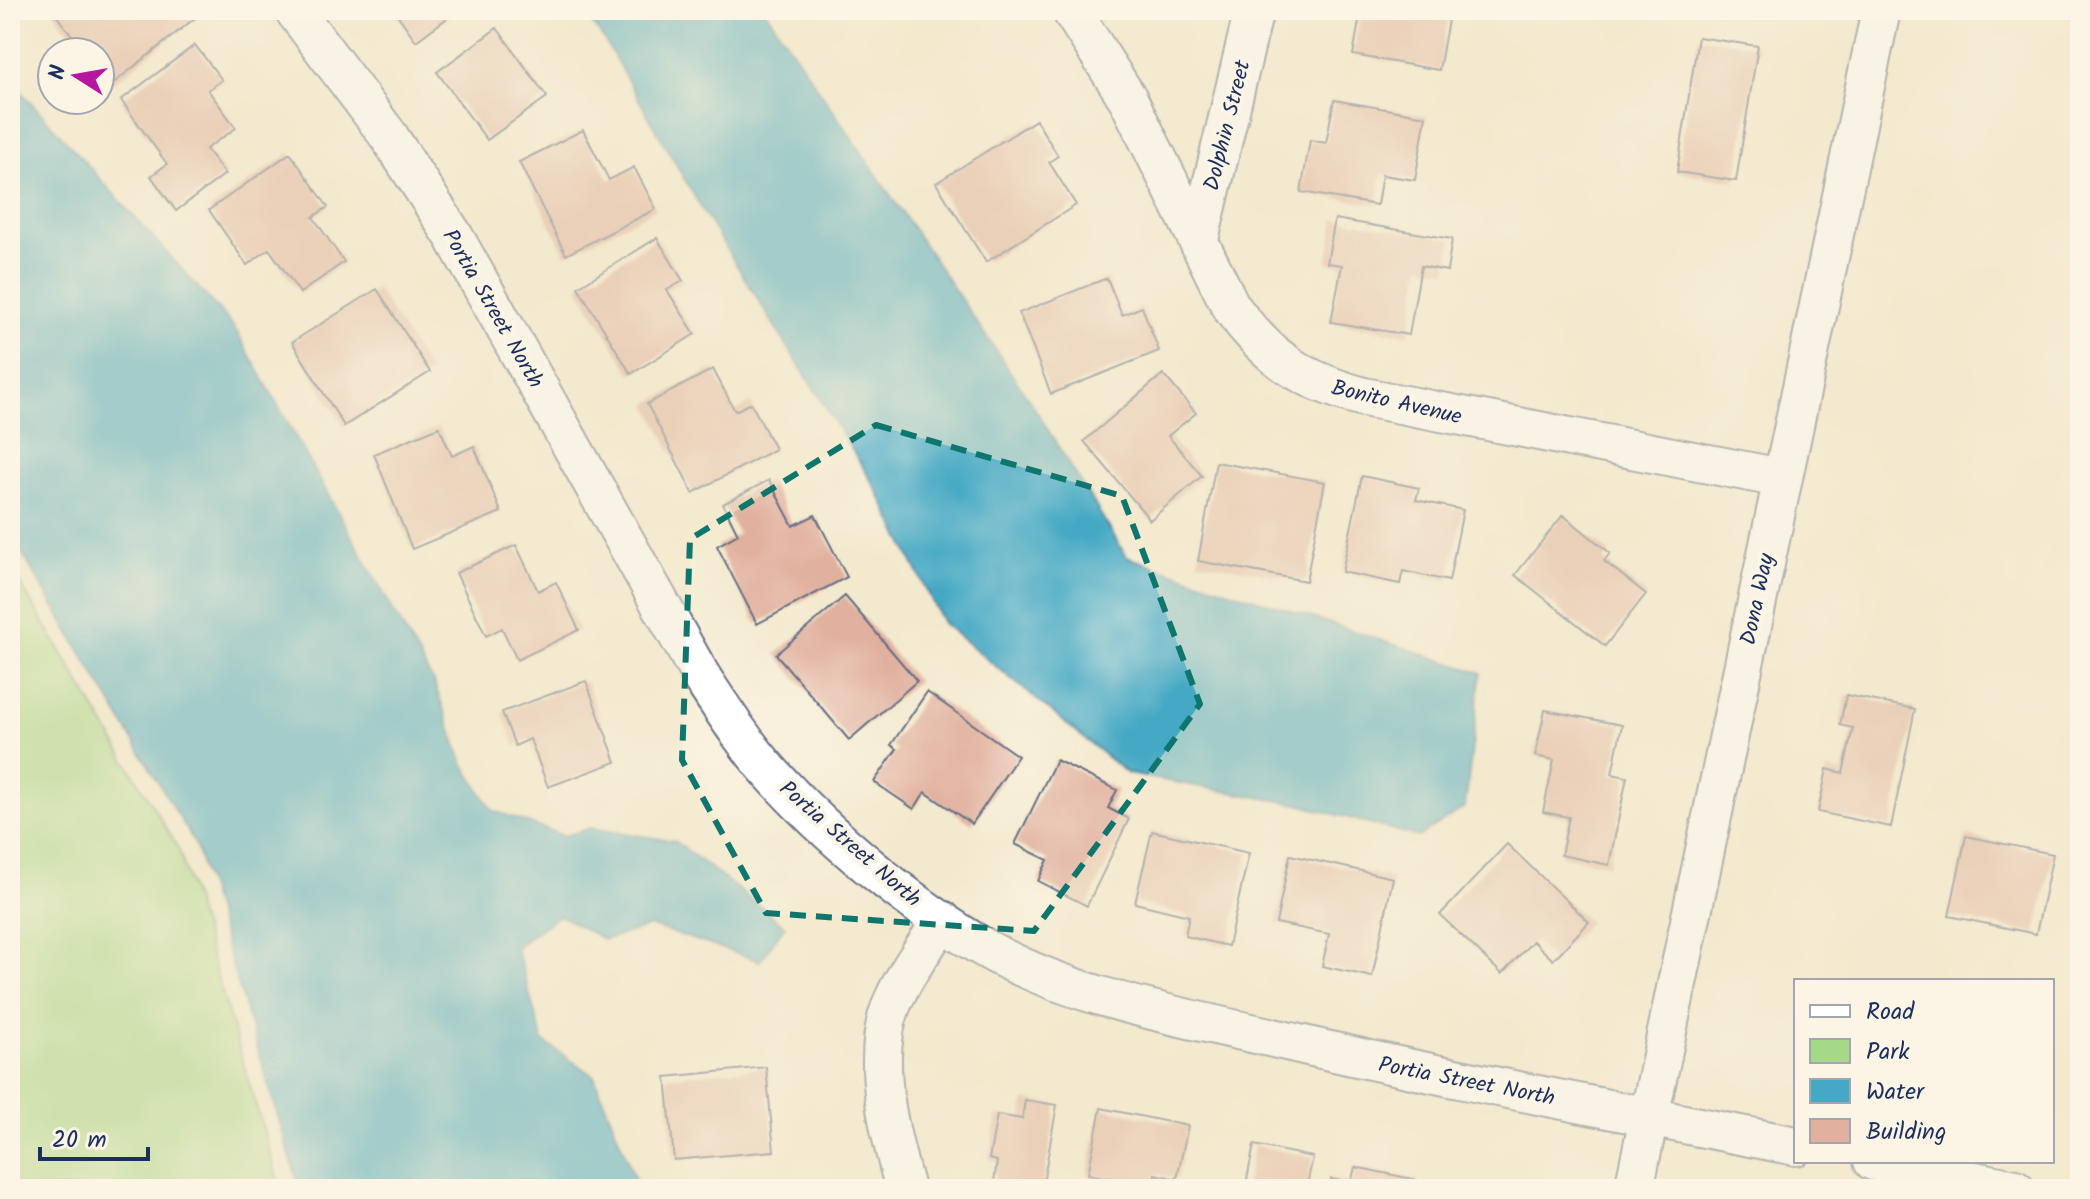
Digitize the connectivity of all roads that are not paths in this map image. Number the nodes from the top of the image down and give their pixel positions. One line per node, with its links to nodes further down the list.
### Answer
1 (294, 10): 7 (street, Portia Street North)
2 (1071, 10): 5 (street, Bonito Avenue)
3 (1254, 10): 5 (street, Dolphin Street)
4 (1881, 10): 6 (street, Dona Way)
5 (1199, 239): 6 (street, Bonito Avenue)
6 (1781, 478): 8 (street, Dona Way)
7 (942, 920): 8 (street, Portia Street North); 11 (street)
8 (1649, 1117): 9 (street, Portia Street North); 12 (street, Dona Way)
9 (1794, 1146)
10 (1883, 1163): 13 (street)
11 (905, 1189)
12 (1634, 1189)
13 (2015, 1189)

